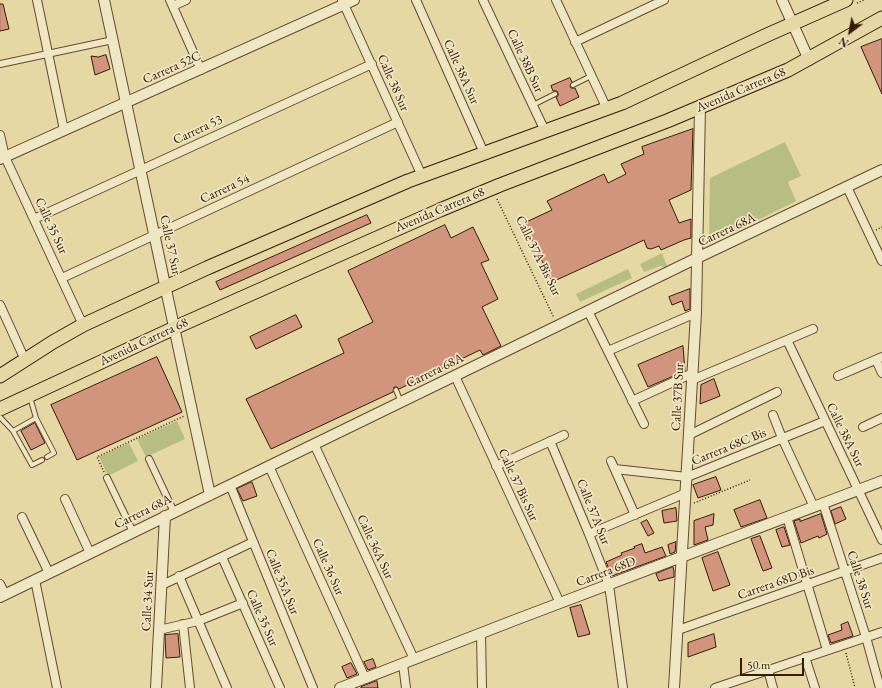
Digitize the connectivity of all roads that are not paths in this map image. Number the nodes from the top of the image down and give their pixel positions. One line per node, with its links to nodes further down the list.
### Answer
1 (37, 0): 17 (street)
2 (104, 0): 15 (street, Calle 37 Sur)
3 (186, 0): 12 (street)
4 (354, 0): 11 (street, Carrera 52C)
5 (416, 0): 33 (street, Calle 38A Sur)
6 (483, 0): 26 (street, Calle 38B Sur)
7 (556, 0): 16 (street)
8 (664, 0): 16 (street)
9 (782, 0): 14 (street)
10 (846, 0): 14 (main road)
11 (343, 2): 20 (street, Calle 38 Sur); 21 (street, Carrera 52C)
12 (172, 3): 21 (street)
13 (882, 18): 18 (main road, Avenida Carrera 68)
14 (793, 24): 18 (street); 28 (main road)
15 (113, 40): 17 (street); 25 (street, Calle 37 Sur)
16 (575, 42): 22 (street)
17 (48, 53): 19 (street); 30 (street)
18 (809, 60): 27 (main road, Avenida Carrera 68)
19 (0, 64)
20 (372, 64): 29 (street, Calle 38 Sur); 35 (street, Carrera 53)
21 (201, 70): 25 (street, Carrera 52C)
22 (591, 76): 23 (lane); 28 (street)
23 (573, 85)
24 (554, 94): 26 (lane)
25 (126, 102): 30 (street, Carrera 52C); 35 (street, Calle 37 Sur)
26 (533, 105): 31 (street, Calle 38B Sur)
27 (700, 108): 41 (street, Calle 37B Sur); 49 (main road, Avenida Carrera 68)
28 (607, 109): 31 (main road)
29 (398, 122): 37 (street, Calle 38 Sur); 40 (street, Carrera 54)
30 (64, 130): 34 (street, Carrera 52C)
31 (545, 131): 33 (main road)
32 (0, 135): 34 (street, Calle 35 Sur)
33 (484, 153): 37 (main road)
34 (3, 158): 39 (street, Calle 35 Sur)
35 (141, 170): 39 (street, Carrera 53); 40 (street, Calle 37 Sur)
36 (882, 170): 38 (street, Carrera 68A)
37 (422, 176): 44 (main road)
38 (847, 187): 41 (street, Carrera 68A); 42 (street)
39 (34, 219): 43 (street, Calle 35 Sur)
40 (154, 235): 43 (street, Carrera 54); 44 (street, Calle 37 Sur)
41 (697, 258): 46 (street, Carrera 68A); 47 (street, Calle 37B Sur)
42 (882, 261)
43 (62, 278): 48 (street, Calle 35 Sur)
44 (166, 287): 48 (main road); 49 (street, Calle 37 Sur)
45 (0, 306): 54 (street)
46 (588, 311): 52 (street); 57 (street, Carrera 68A)
47 (696, 313): 52 (street); 59 (street, Calle 37B Sur)
48 (83, 325): 54 (main road)
49 (174, 328): 62 (main road, Avenida Carrera 68); 92 (street, Calle 37 Sur)
50 (813, 329): 51 (street)
51 (787, 340): 59 (street); 70 (street, Calle 38A Sur)
52 (608, 351): 63 (street)
53 (879, 358): 55 (street); 58 (street)
54 (25, 360): 56 (main road)
55 (882, 373)
56 (0, 376)
57 (454, 376): 64 (street, Carrera 68A); 84 (street, Calle 37 Bis Sur)
58 (838, 376)
59 (692, 377): 63 (street); 75 (street, Calle 37B Sur)
60 (396, 390): 64 (lane)
61 (777, 392): 75 (street)
62 (29, 394): 65 (main road, Avenida Carrera 68); 68 (lane)
63 (632, 401): 71 (street)
64 (401, 402): 78 (street, Carrera 68A)
65 (0, 408)
66 (773, 415): 76 (street, Calle 38 Sur)
67 (0, 417): 73 (lane)
68 (36, 418): 73 (lane); 79 (lane)
69 (882, 418): 72 (street)
70 (825, 421): 76 (street, Carrera 68C Bis); 90 (street, Calle 38A Sur)
71 (644, 424)
72 (863, 427)
73 (14, 431): 81 (lane)
74 (564, 435): 77 (street)
75 (689, 435): 86 (street, Calle 37B Sur)
76 (782, 438): 86 (street, Carrera 68C Bis); 94 (street, Calle 38 Sur)
77 (550, 441): 84 (street); 100 (street, Calle 37A Sur)
78 (314, 444): 83 (street, Carrera 68A); 127 (street, Calle 36A Sur)
79 (47, 457)
80 (149, 459): 95 (street)
81 (42, 460)
82 (611, 461): 85 (street)
83 (269, 466): 89 (street, Carrera 68A); 130 (street, Calle 36 Sur)
84 (496, 466): 117 (street, Calle 37 Bis Sur)
85 (615, 469): 86 (street, Carrera 68C Bis); 96 (street)
86 (687, 477): 91 (street, Calle 37B Sur)
87 (107, 478): 99 (street)
88 (882, 481): 90 (street, Carrera 68D)
89 (230, 485): 92 (street, Carrera 68A); 102 (street, Calle 35A Sur)
90 (858, 490): 94 (street, Carrera 68D); 101 (street, Calle 38A Sur)
91 (686, 493): 96 (street); 105 (street, Calle 37B Sur)
92 (210, 495): 95 (street, Carrera 68A)
93 (65, 499): 103 (street)
94 (819, 505): 98 (street, Carrera 68D); 107 (street, Calle 38 Sur)
95 (170, 514): 99 (street, Carrera 68A); 113 (street, Calle 34 Sur)
96 (635, 515): 100 (street)
97 (22, 517): 108 (street)
98 (787, 517): 105 (street, Carrera 68D); 112 (street)
99 (133, 532): 103 (street, Carrera 68A)
100 (589, 534): 114 (street, Calle 37A Sur)
101 (882, 540)
102 (253, 542): 104 (street); 137 (street, Calle 35A Sur)
103 (90, 553): 108 (street, Carrera 68A)
104 (222, 557): 109 (street); 116 (street, Calle 35 Sur)
105 (682, 557): 114 (street, Carrera 68D); 121 (street, Calle 37B Sur)
106 (882, 558): 107 (street, Carrera 68D Bis)
107 (845, 571): 112 (street, Carrera 68D Bis); 124 (street, Calle 38 Sur)
108 (49, 573): 110 (street, Carrera 68A)
109 (179, 576): 113 (street); 118 (street)
110 (35, 580): 115 (street, Carrera 68A); 132 (street)
111 (0, 584): 115 (street)
112 (807, 584): 121 (street, Carrera 68D Bis); 125 (street)
113 (162, 585): 120 (street, Calle 34 Sur)
114 (609, 585): 117 (street, Carrera 68D); 141 (street, Calle 37A Sur)
115 (2, 596)
116 (243, 603): 118 (street); 136 (street, Calle 35 Sur)
117 (560, 604): 123 (street, Carrera 68D)
118 (198, 621): 119 (street); 135 (street)
119 (183, 624): 120 (street); 134 (street)
120 (159, 630): 133 (street, Calle 34 Sur)
121 (678, 630): 142 (street, Calle 37B Sur)
122 (882, 632): 124 (street)
123 (481, 633): 127 (street, Carrera 68D); 140 (street)
124 (866, 637): 125 (street); 146 (street, Calle 38 Sur)
125 (827, 650): 126 (street)
126 (805, 658): 129 (street); 145 (street)
127 (414, 659): 128 (street, Carrera 68D)
128 (403, 664): 130 (street, Carrera 68D); 139 (street)
129 (768, 670): 131 (street); 144 (street)
130 (359, 683): 138 (street, Carrera 68D)
131 (728, 686): 143 (street)
132 (57, 688)
133 (156, 688)
134 (190, 688)
135 (226, 688)
136 (280, 688)
137 (313, 688)
138 (340, 688)
139 (406, 688)
140 (482, 688)
141 (622, 688)
142 (674, 688)
143 (715, 688)
144 (773, 688)
145 (815, 688)
146 (880, 688)

